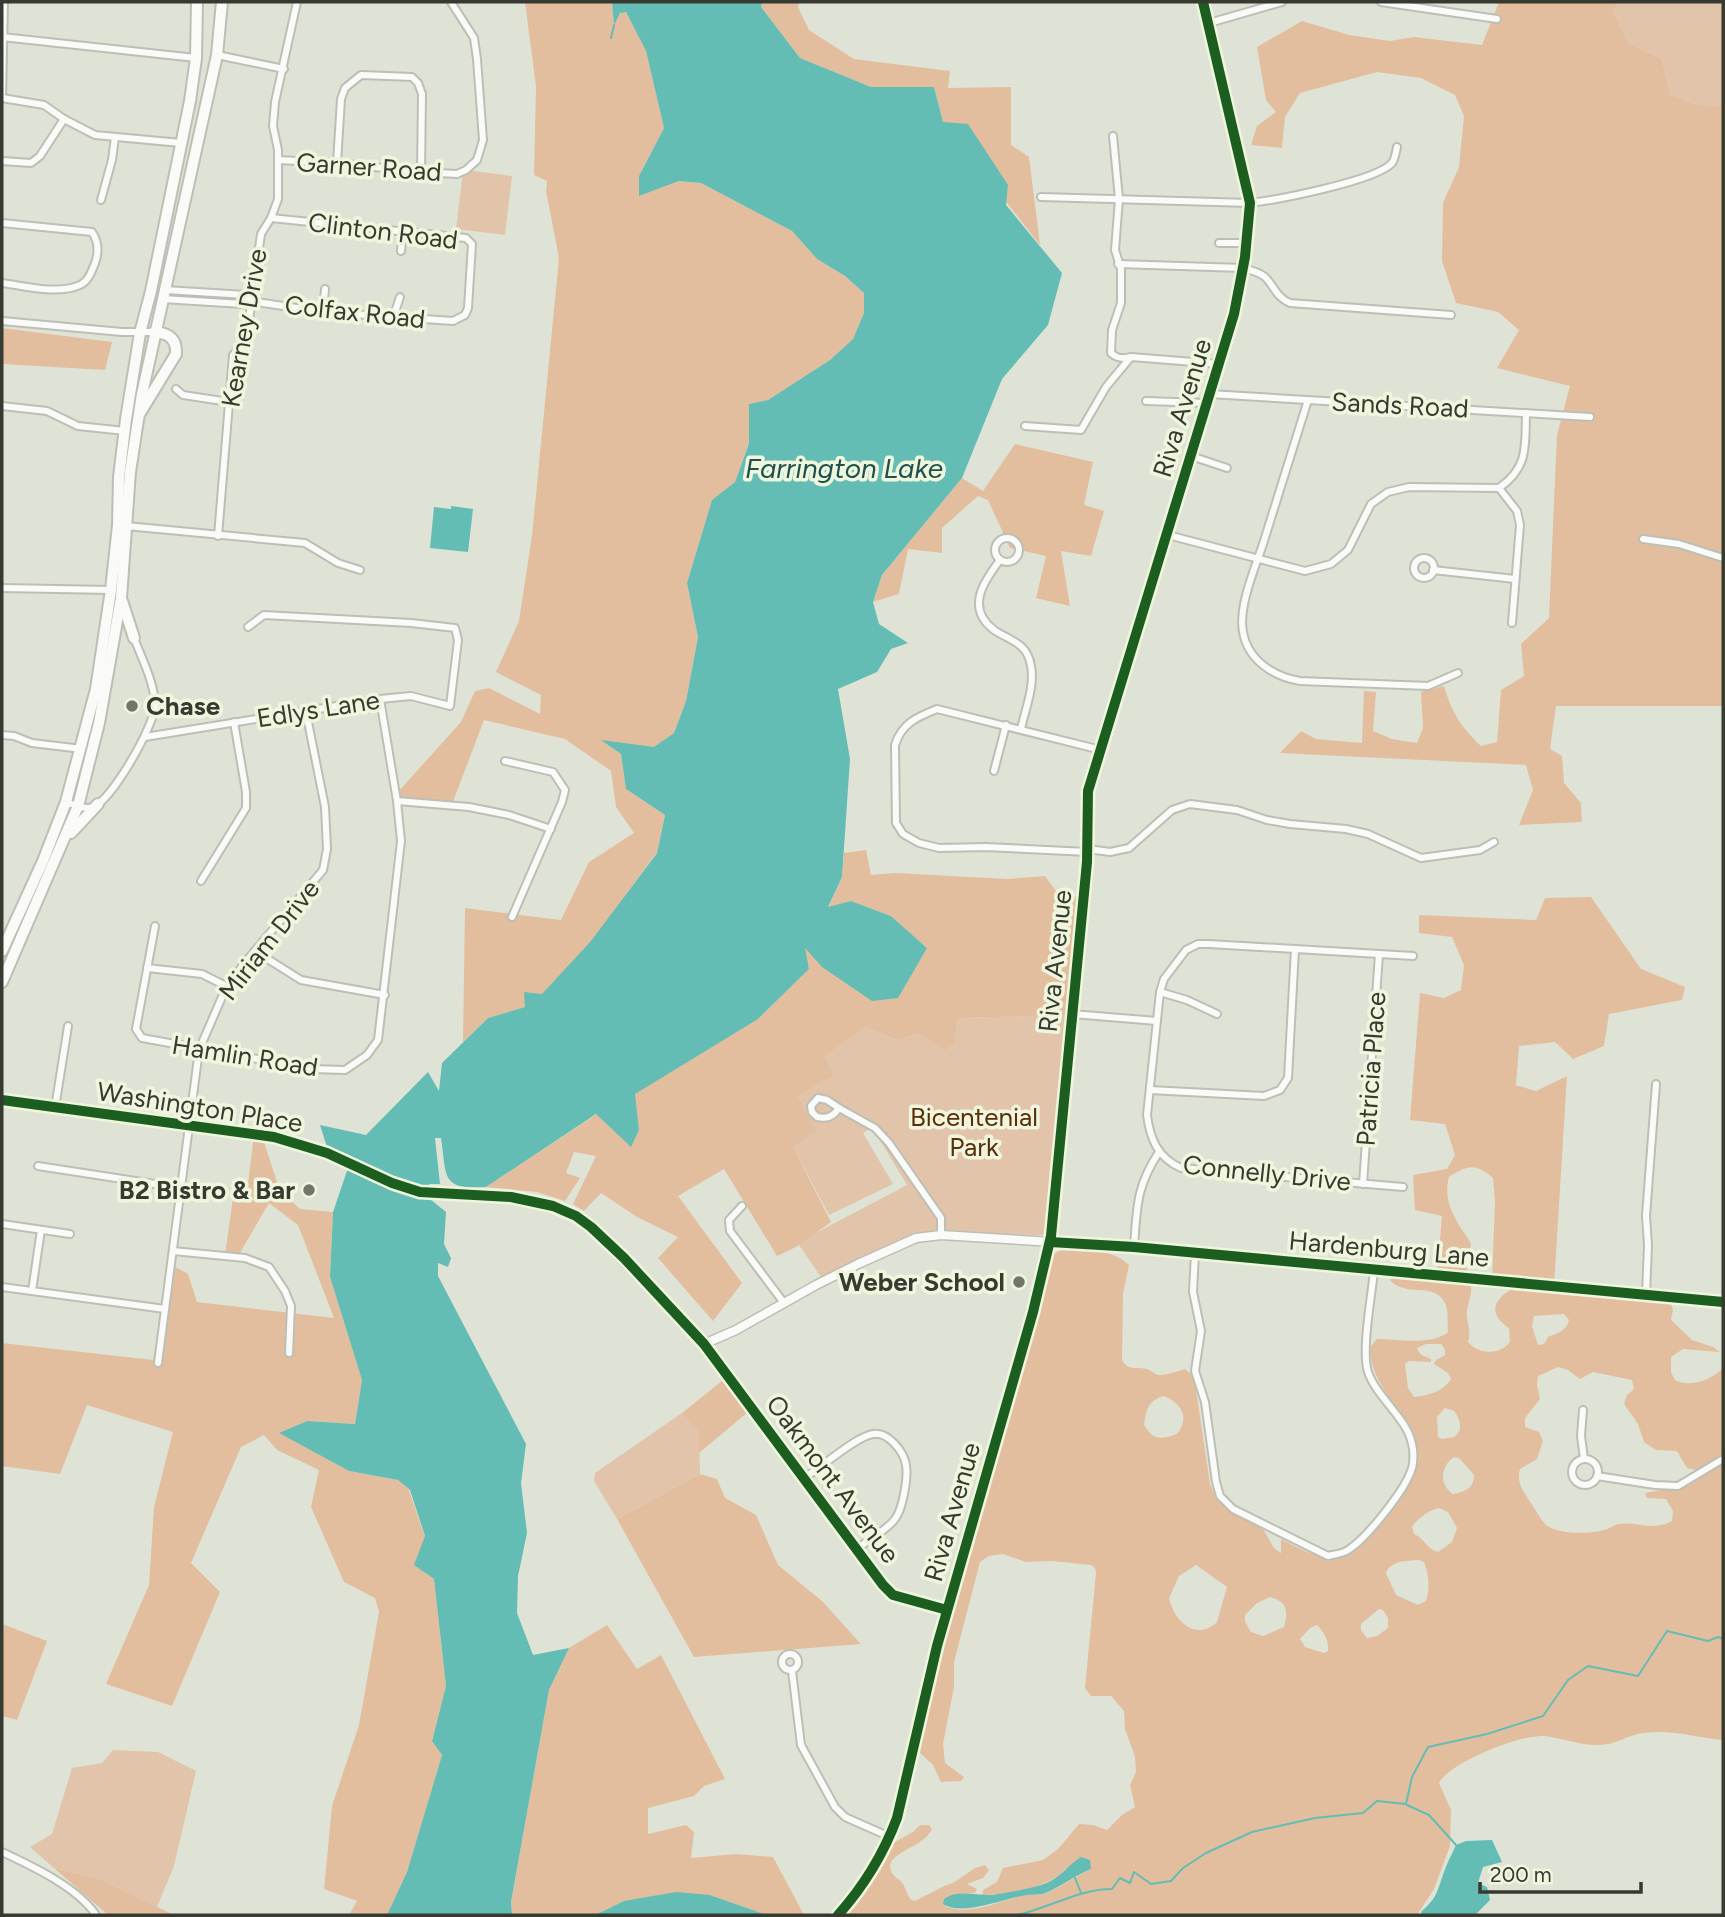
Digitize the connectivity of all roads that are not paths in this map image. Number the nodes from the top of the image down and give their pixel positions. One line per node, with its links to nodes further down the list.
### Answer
1 (4, 2): 11 (street)
2 (197, 2): 13 (highway)
3 (222, 2): 12 (highway)
4 (297, 2): 14 (street, Kearney Drive)
5 (450, 2): 24 (street, Garner Road)
6 (1203, 2): 10 (street, Riva Avenue)
7 (1282, 2): 10 (street)
8 (1381, 2): 9 (street)
9 (1497, 19)
10 (1209, 23): 28 (street, Riva Avenue)
11 (3, 37): 13 (street); 15 (street)
12 (217, 55): 14 (street); 39 (highway)
13 (196, 58): 19 (highway)
14 (284, 68): 21 (street, Kearney Drive)
15 (2, 98): 16 (street)
16 (64, 119): 18 (street); 22 (street)
17 (1112, 136): 26 (street)
18 (116, 137): 19 (street); 27 (street)
19 (181, 143): 47 (highway)
20 (1397, 147): 28 (street)
21 (278, 160): 23 (street, Garner Road); 29 (street, Kearney Drive)
22 (2, 161)
23 (337, 163): 24 (street, Garner Road); 24 (street)
24 (421, 173)
25 (1041, 197): 26 (street)
26 (1119, 199): 28 (street); 35 (street)
27 (101, 200)
28 (1250, 203): 33 (street, Riva Avenue)
29 (271, 218): 31 (street, Clinton Road); 41 (street, Kearney Drive)
30 (2, 223): 37 (street)
31 (403, 232): 34 (street); 45 (street, Clinton Road)
32 (1219, 243): 33 (street)
33 (1246, 243): 36 (street, Riva Avenue)
34 (401, 251)
35 (1118, 264): 36 (street); 49 (street)
36 (1243, 268): 43 (street); 50 (street, Riva Avenue)
37 (2, 284)
38 (325, 289): 42 (street)
39 (163, 294): 41 (street, Colfax Road); 48 (highway)
40 (400, 297): 44 (street)
41 (250, 301): 42 (street, Colfax Road); 55 (street, Kearney Drive)
42 (323, 312): 44 (street, Colfax Road)
43 (1451, 315)
44 (394, 318): 45 (street, Colfax Road)
45 (459, 320)
46 (2, 321): 47 (street)
47 (140, 332): 48 (street); 62 (highway)
48 (154, 332): 59 (highway); 59 (highway)
49 (1131, 357): 50 (street); 61 (street)
50 (1219, 363): 52 (street, Riva Avenue)
51 (176, 389): 55 (street)
52 (1209, 394): 53 (street, Sands Road); 56 (street, Riva Avenue)
53 (1308, 400): 58 (street, Sands Road); 71 (street)
54 (1146, 401): 56 (street)
55 (229, 402): 68 (street, Kearney Drive)
56 (1206, 403): 63 (street, Riva Avenue)
57 (2, 406): 62 (street)
58 (1526, 413): 60 (street, Sands Road); 65 (street)
59 (138, 416): 66 (highway)
60 (1590, 417)
61 (1025, 426)
62 (125, 431): 66 (highway)
63 (1191, 456): 64 (street); 67 (street, Riva Avenue)
64 (1227, 468)
65 (1499, 488): 71 (street); 75 (street)
66 (122, 526): 68 (street); 77 (highway); 78 (highway)
67 (1168, 535): 71 (street); 92 (street, Riva Avenue)
68 (218, 536): 73 (street)
69 (1643, 540): 70 (street)
70 (1723, 558)
71 (1258, 559): 83 (street)
72 (1000, 560): 88 (street)
73 (360, 570)
74 (1433, 570): 75 (street)
75 (1515, 579): 79 (street)
76 (2, 588): 77 (street)
77 (111, 590): 91 (highway)
78 (121, 598): 81 (highway); 82 (highway)
79 (1512, 623)
80 (248, 627): 84 (street, Edlys Lane)
81 (134, 638): 82 (highway); 90 (street)
82 (116, 639): 98 (highway)
83 (1458, 673)
84 (380, 699): 85 (street, Edlys Lane); 95 (street)
85 (306, 712): 86 (street, Edlys Lane); 108 (street, Miriam Drive)
86 (234, 722): 90 (street, Edlys Lane); 103 (street)
87 (1006, 725): 88 (street); 94 (street); 102 (street)
88 (1021, 729): 92 (street)
89 (2, 735): 91 (street)
90 (145, 737): 97 (street)
91 (82, 749): 96 (highway)
92 (1101, 750): 102 (street, Riva Avenue)
93 (505, 761): 99 (street)
94 (994, 771)
95 (397, 801): 99 (street); 115 (street)
96 (66, 803): 98 (street); 107 (highway)
97 (98, 804): 98 (street); 101 (highway)
98 (78, 806): 101 (highway)
99 (551, 829): 104 (street)
100 (1494, 842): 102 (street)
101 (63, 844): 112 (highway)
102 (1088, 850): 116 (street, Riva Avenue)
103 (201, 881)
104 (512, 917)
105 (155, 926): 111 (street)
106 (1295, 949): 109 (street, Connelly Drive); 114 (street, Connelly Drive); 122 (street)
107 (2, 951)
108 (256, 951): 113 (street, Miriam Drive); 115 (street)
109 (1379, 954): 110 (street, Connelly Drive); 129 (street, Patricia Place)
110 (1413, 956)
111 (147, 968): 113 (street); 120 (street, Hamlin Road)
112 (2, 982)
113 (228, 986): 120 (street, Miriam Drive)
114 (1160, 992): 117 (street); 118 (street, Connelly Drive)
115 (385, 995): 120 (street, Hamlin Road)
116 (1072, 1014): 118 (street); 137 (street, Riva Avenue)
117 (1217, 1014)
118 (1157, 1021): 122 (street, Connelly Drive)
119 (68, 1026): 124 (street)
120 (199, 1049): 126 (street, Miriam Drive)
121 (1656, 1084): 144 (street)
122 (1150, 1090): 127 (street, Connelly Drive)
123 (2, 1100): 124 (street, Washington Place)
124 (55, 1108): 126 (street, Washington Place)
125 (839, 1108): 136 (street)
126 (191, 1125): 131 (street, Miriam Drive); 148 (street, Washington Place)
127 (1159, 1152): 129 (street, Connelly Drive); 138 (street)
128 (38, 1166): 131 (street)
129 (1363, 1184): 130 (street, Connelly Drive)
130 (1403, 1187)
131 (181, 1188): 139 (street, Miriam Drive)
132 (742, 1206): 146 (street)
133 (2, 1224): 134 (street)
134 (41, 1230): 135 (street); 143 (street)
135 (70, 1234)
136 (941, 1235): 137 (street, Hardenburg Lane); 146 (street, Hardenburg Lane)
137 (1050, 1242): 138 (street, Hardenburg Lane); 157 (street, Riva Avenue)
138 (1134, 1247): 140 (street, Hardenburg Lane)
139 (173, 1251): 147 (street, Miriam Drive); 149 (street)
140 (1195, 1254): 141 (street, Hardenburg Lane); 141 (street)
141 (1374, 1270): 144 (street, Hardenburg Lane)
142 (2, 1287): 143 (street)
143 (32, 1291): 147 (street)
144 (1646, 1295): 145 (street, Hardenburg Lane)
145 (1723, 1302)
146 (784, 1303): 148 (street, Hardenburg Lane)
147 (165, 1309): 150 (street, Miriam Drive)
148 (704, 1344): 155 (street, Oakmont Avenue)
149 (289, 1353)
150 (158, 1363)
151 (1583, 1410): 152 (street)
152 (1584, 1459): 154 (street); 154 (street)
153 (1723, 1459): 154 (street)
154 (1597, 1476)
155 (804, 1478): 156 (street, Oakmont Avenue); 156 (street)
156 (857, 1549): 157 (street, Oakmont Avenue)
157 (947, 1610): 159 (street, Riva Avenue)
158 (792, 1671): 159 (street)
159 (890, 1838): 162 (street, Riva Avenue)
160 (2, 1852): 161 (street)
161 (96, 1915)
162 (838, 1915)

